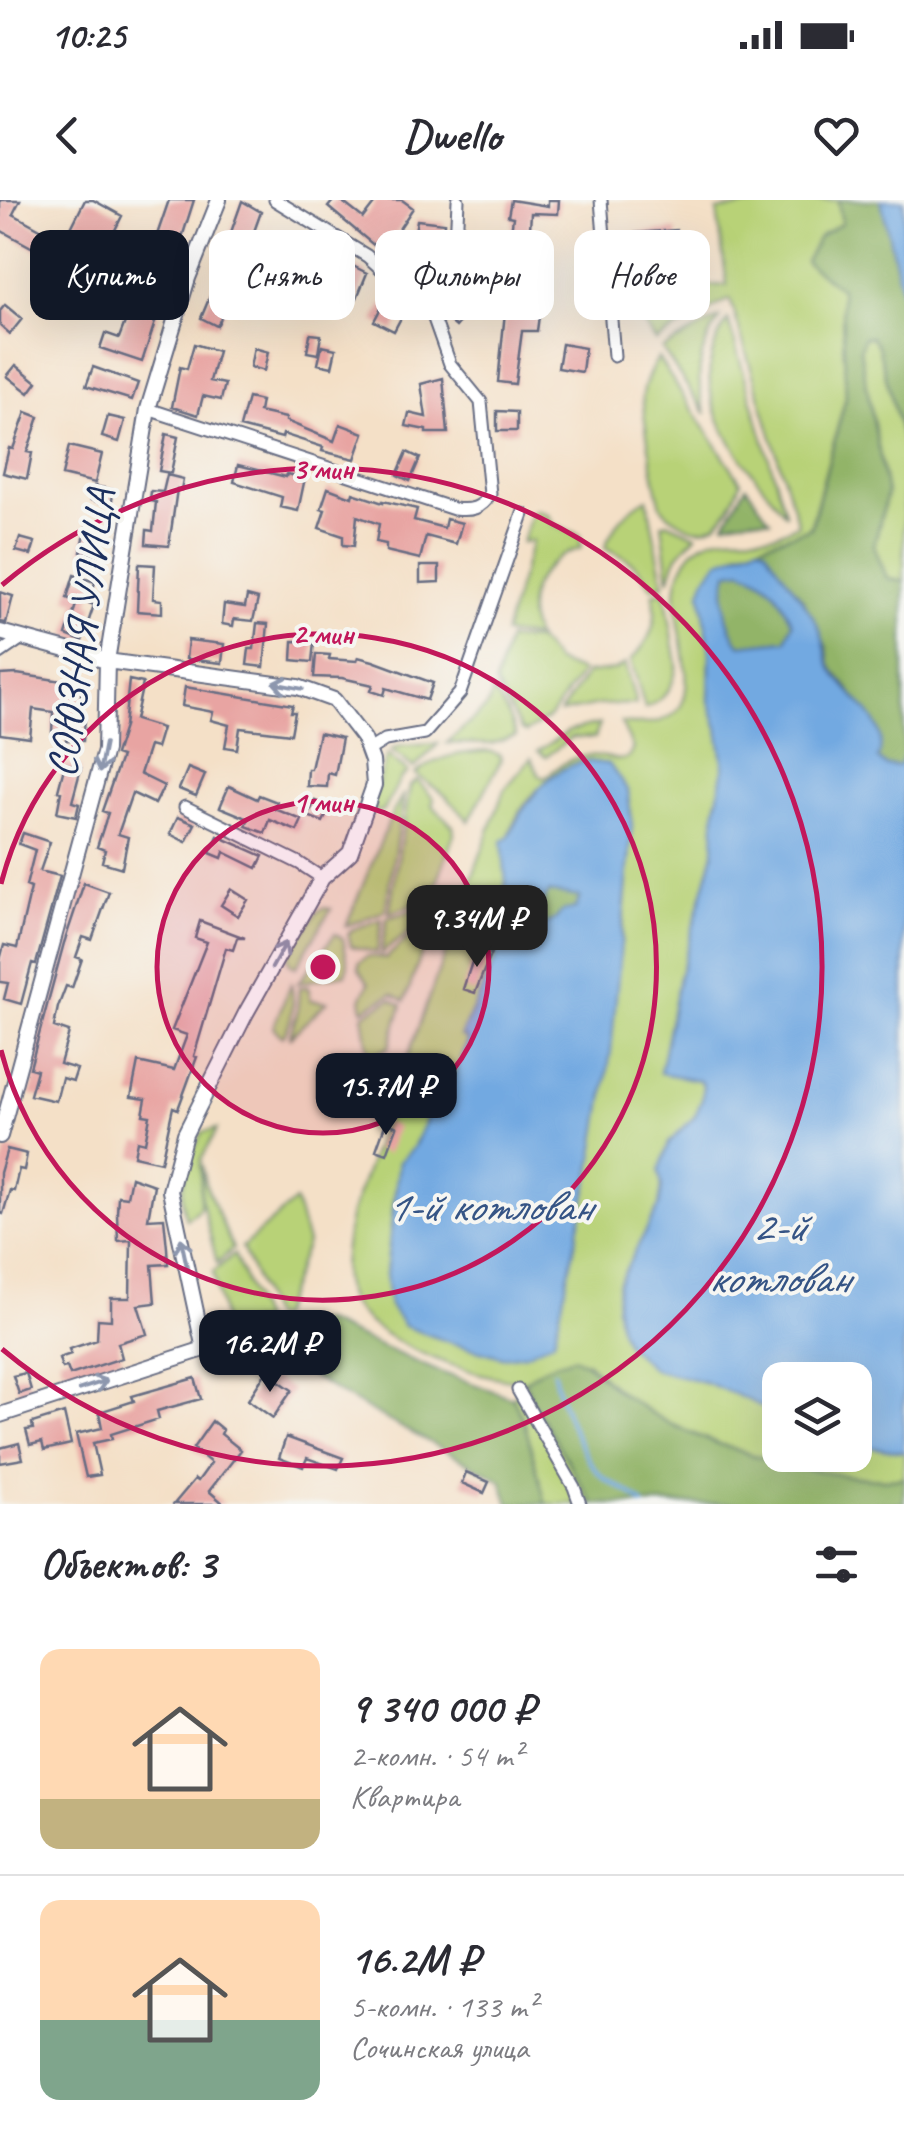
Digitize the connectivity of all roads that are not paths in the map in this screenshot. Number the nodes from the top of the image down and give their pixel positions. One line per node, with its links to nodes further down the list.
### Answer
1 (220, 200): 9 (street, СОЮЗНАЯ УЛИЦА)
2 (275, 200): 6 (street)
3 (458, 200): 5 (street)
4 (601, 200): 8 (street)
5 (457, 230)
6 (375, 263)
7 (435, 320): 9 (street)
8 (614, 356)
9 (148, 409): 14 (street, СОЮЗНАЯ УЛИЦА)
10 (523, 514): 15 (street)
11 (0, 632): 12 (street)
12 (22, 638): 13 (street); 14 (street)
13 (0, 653)
14 (107, 661): 15 (street, one-way to 14); 18 (street, СОЮЗНАЯ УЛИЦА, one-way to 18)
15 (366, 744): 17 (street)
16 (185, 808): 17 (street)
17 (322, 878): 20 (street, one-way to 17)
18 (0, 1136)
19 (262, 1337): 20 (street)
20 (204, 1349): 22 (street, one-way to 20)
21 (518, 1390): 23 (street)
22 (0, 1414)
23 (580, 1504)

